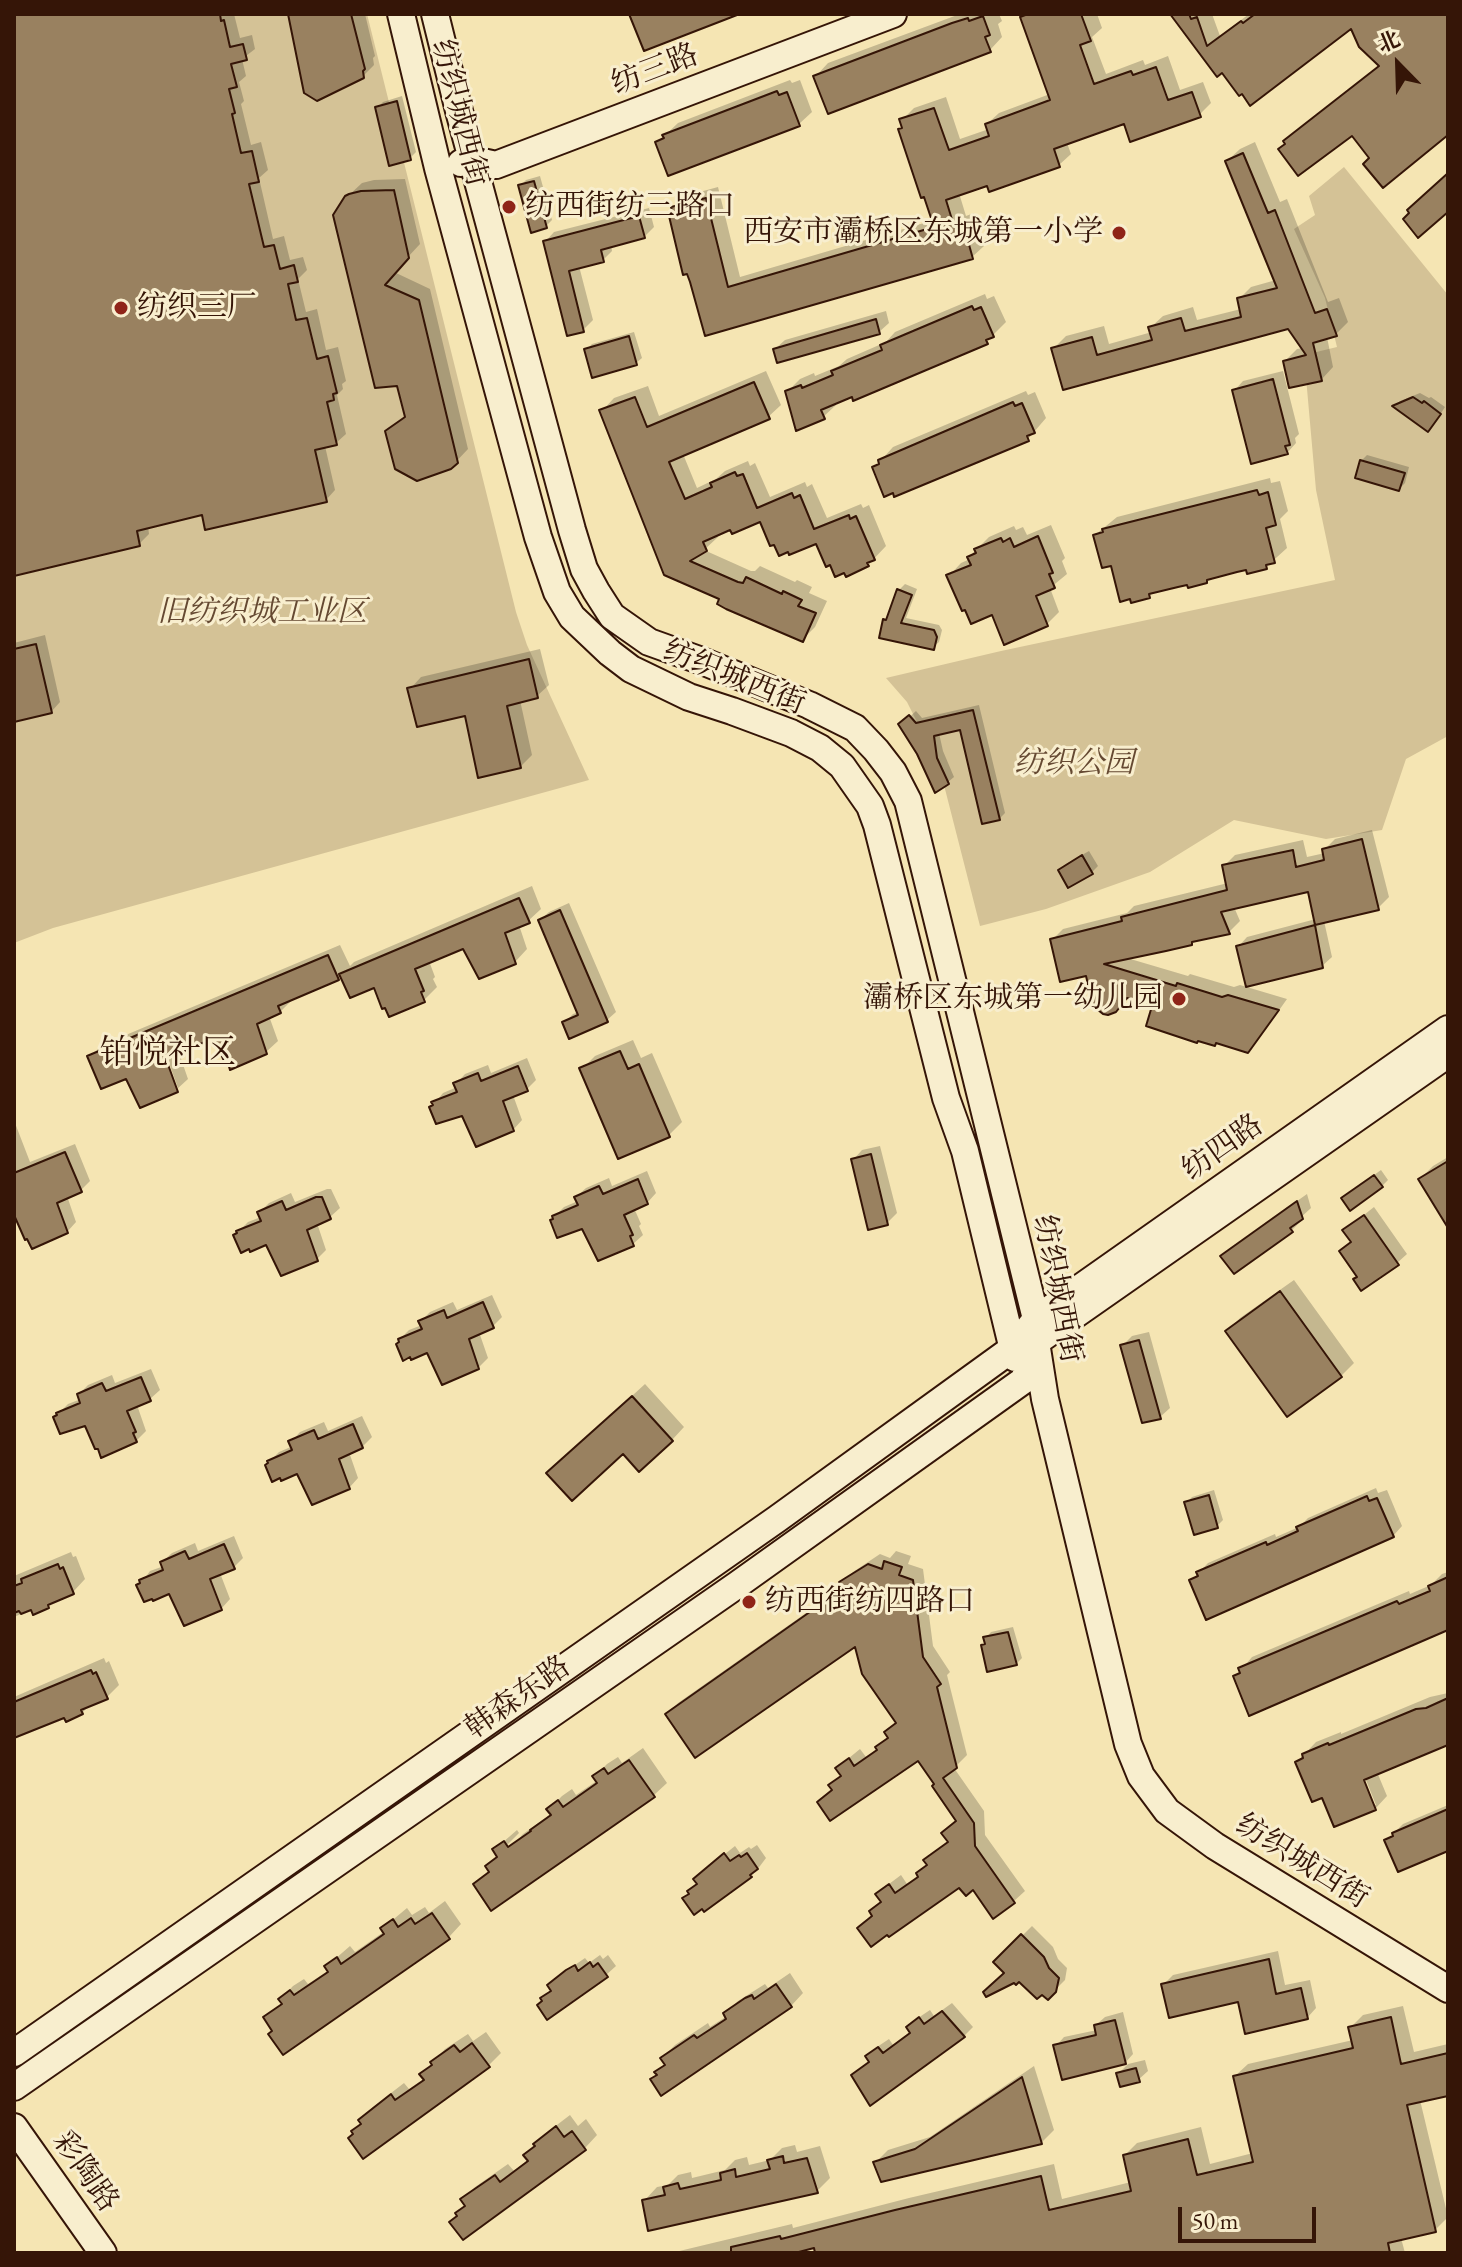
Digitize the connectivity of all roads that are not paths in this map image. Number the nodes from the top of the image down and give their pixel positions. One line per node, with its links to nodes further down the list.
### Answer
1 (401, 14): 5 (main road, 纺织城西街)
2 (435, 14): 4 (main road, 纺织城西街)
3 (893, 14): 4 (main road, 纺三路)
4 (473, 160): 5 (main road, 纺三路); 8 (main road, 纺织城西街)
5 (438, 168): 8 (main road, 纺织城西街)
6 (1448, 1029): 8 (main road, 纺四路)
7 (1448, 1054): 8 (main road, 纺四路)
8 (1028, 1337): 9 (main road); 10 (main road, 纺织城西街); 12 (main road, 韩森东路)
9 (1024, 1380): 10 (main road, 纺织城西街); 13 (main road, 韩森东路)
10 (1045, 1399): 11 (main road, 纺织城西街)
11 (1448, 1989)
12 (14, 2053)
13 (14, 2087)
14 (14, 2127): 15 (main road, 彩陶路)
15 (103, 2253)

